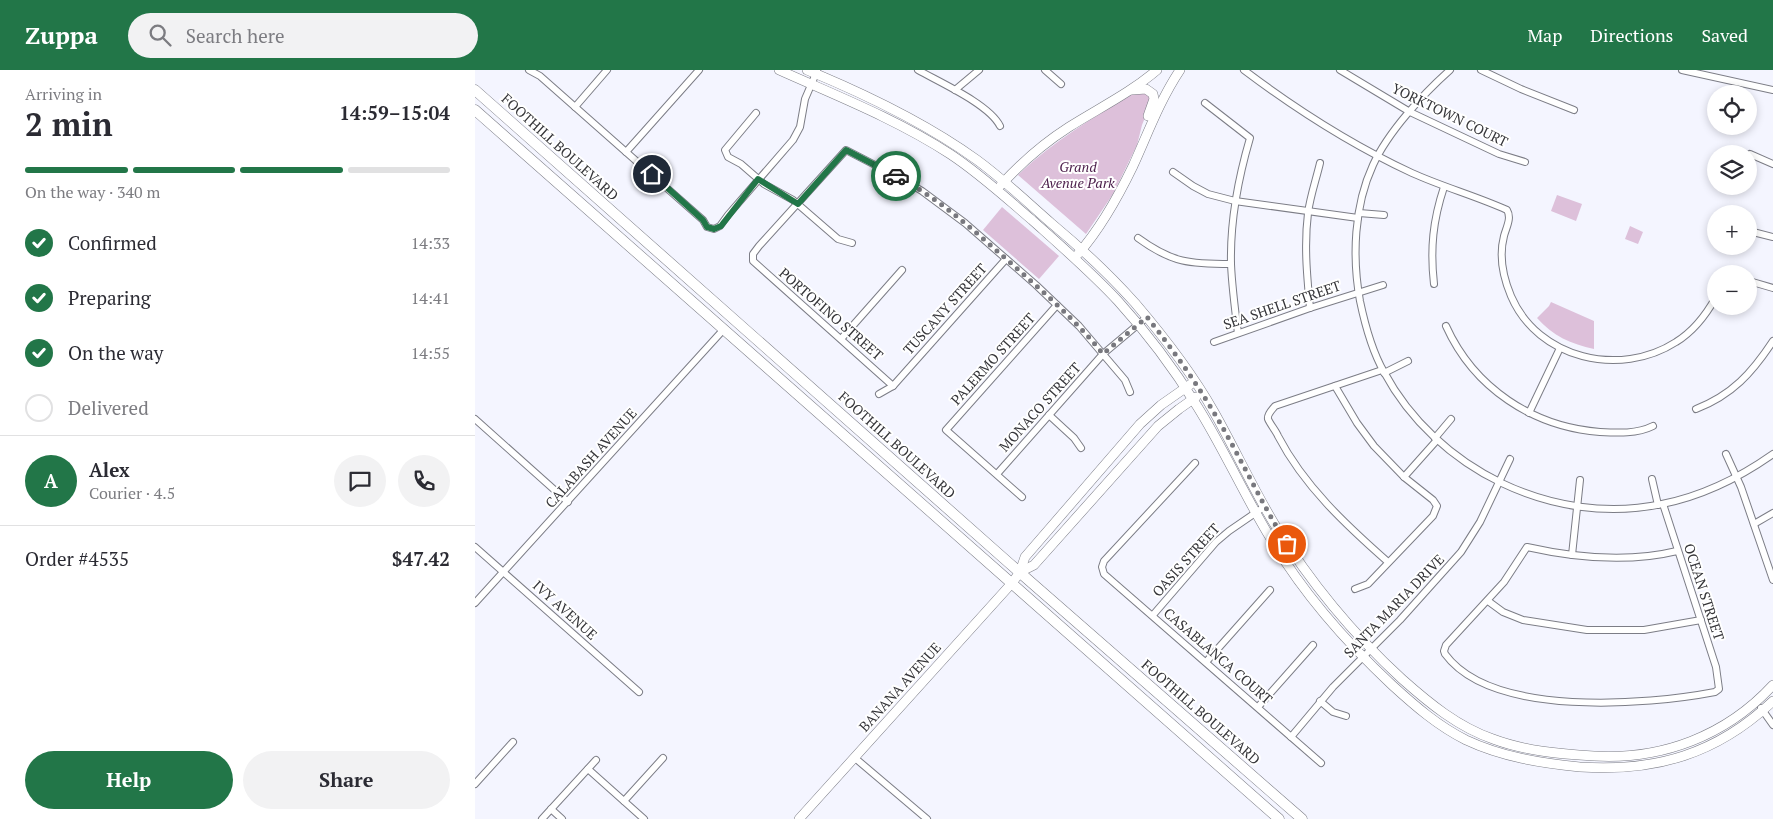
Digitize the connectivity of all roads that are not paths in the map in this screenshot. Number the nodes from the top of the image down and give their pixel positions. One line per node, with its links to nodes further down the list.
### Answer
1 (529, 70): 23 (street)
2 (607, 70): 23 (street)
3 (699, 70): 30 (street)
4 (779, 70): 16 (street)
5 (918, 70): 19 (street)
6 (979, 70): 19 (street)
7 (1045, 70): 17 (street)
8 (1157, 70): 20 (street)
9 (1180, 70): 29 (street)
10 (1244, 70): 31 (street)
11 (1340, 70): 26 (street, YORKTOWN COURT)
12 (1450, 70): 26 (street)
13 (1481, 70): 25 (street)
14 (1683, 70): 21 (street)
15 (813, 71): 16 (street); 38 (street)
16 (811, 84): 37 (street); 40 (street)
17 (1061, 84)
18 (475, 90): 114 (main road, FOOTHILL BOULEVARD)
19 (955, 90): 28 (street)
20 (1131, 90): 29 (street); 38 (street)
21 (1773, 90)
22 (1205, 103): 41 (street)
23 (575, 107): 30 (street)
24 (475, 110): 66 (main road, FOOTHILL BOULEVARD)
25 (1574, 110)
26 (1410, 112): 31 (street); 33 (street, YORKTOWN COURT)
27 (756, 113): 37 (street)
28 (999, 126)
29 (1149, 126): 50 (street)
30 (626, 152): 37 (street)
31 (1378, 156): 39 (street); 44 (street)
32 (1757, 157): 35 (street)
33 (1525, 162)
34 (1320, 163): 43 (street)
35 (1773, 164)
36 (1173, 172): 41 (street)
37 (758, 179): 42 (street)
38 (1004, 182): 40 (street); 50 (street)
39 (1444, 187): 56 (street); 71 (street)
40 (997, 190): 51 (street)
41 (1235, 201): 43 (street); 53 (street)
42 (798, 204): 49 (street); 52 (street); 68 (street, PORTOFINO STREET)
43 (1308, 211): 44 (street); 61 (street)
44 (1359, 215): 45 (street); 59 (street)
45 (1384, 215)
46 (1757, 233): 47 (street)
47 (1773, 237)
48 (1138, 238): 53 (street)
49 (852, 243)
50 (1082, 250): 51 (street); 63 (street)
51 (1075, 258): 64 (street)
52 (1006, 259): 60 (street); 76 (street, TUSCANY STREET)
53 (1231, 264): 67 (street)
54 (902, 270): 68 (street)
55 (1757, 283): 58 (street)
56 (1434, 284)
57 (1383, 285): 59 (street, SEA SHELL STREET)
58 (1773, 288)
59 (1359, 293): 61 (street, SEA SHELL STREET); 74 (street)
60 (1057, 305): 72 (street); 95 (street, PALERMO STREET)
61 (1310, 308): 67 (street, SEA SHELL STREET)
62 (1707, 311): 71 (street)
63 (1147, 317): 64 (street, MONACO STREET); 75 (street)
64 (1139, 324): 72 (street, MONACO STREET); 78 (street)
65 (1446, 326): 84 (street)
66 (724, 329): 102 (street, CALABASH AVENUE); 116 (main road, FOOTHILL BOULEVARD)
67 (1238, 333): 70 (street, SEA SHELL STREET)
68 (841, 339): 76 (street, PORTOFINO STREET)
69 (1773, 341): 83 (street)
70 (1214, 342)
71 (1560, 348): 84 (street)
72 (1103, 354): 79 (street); 85 (street, MONACO STREET)
73 (1408, 361): 74 (street)
74 (1383, 371): 77 (street); 89 (street)
75 (1195, 382): 78 (street, BANANA AVENUE); 80 (street)
76 (893, 386): 81 (street, TUSCANY STREET)
77 (1335, 386): 96 (street); 112 (street)
78 (1186, 388): 82 (street); 114 (street, BANANA AVENUE)
79 (1130, 392)
80 (1203, 393): 82 (street, BANANA AVENUE); 105 (street)
81 (879, 394)
82 (1193, 399): 106 (street); 114 (street, BANANA AVENUE)
83 (1696, 409)
84 (1529, 413): 88 (street)
85 (1049, 415): 90 (street); 95 (street, MONACO STREET)
86 (475, 419): 102 (street)
87 (1451, 419): 89 (street)
88 (1653, 426)
89 (1436, 439): 96 (street); 100 (street)
90 (1081, 448)
91 (1726, 454): 97 (street)
92 (1773, 454): 97 (street)
93 (1510, 459): 100 (street, SANTA MARIA DRIVE)
94 (1195, 463): 121 (street, CASABLANCA COURT)
95 (997, 474): 101 (street)
96 (1404, 477): 112 (street)
97 (1737, 477): 103 (street); 108 (street)
98 (1652, 479): 103 (street, OCEAN STREET)
99 (1581, 480): 104 (street)
100 (1499, 483): 104 (street); 124 (street, SANTA MARIA DRIVE)
101 (1022, 497)
102 (568, 502): 113 (street, CALABASH AVENUE)
103 (1660, 505): 104 (street); 110 (street, OCEAN STREET)
104 (1578, 506): 111 (street)
105 (1265, 507): 106 (street, OASIS STREET); 124 (street)
106 (1255, 513): 121 (street, OASIS STREET); 125 (street)
107 (1773, 513): 108 (street)
108 (1754, 524): 115 (street)
109 (475, 547): 113 (street, IVY AVENUE)
110 (1677, 551): 111 (street); 122 (street, OCEAN STREET)
111 (1572, 555): 119 (street)
112 (1389, 562): 117 (street)
113 (504, 572): 120 (street, CALABASH AVENUE); 128 (street, IVY AVENUE)
114 (1020, 572): 116 (street, BANANA AVENUE); 153 (main road, FOOTHILL BOULEVARD)
115 (1773, 580)
116 (1011, 583): 140 (street, BANANA AVENUE); 152 (main road, FOOTHILL BOULEVARD)
117 (1355, 589)
118 (1270, 590): 126 (street)
119 (1488, 601): 122 (street); 122 (street, OCEAN STREET)
120 (475, 603)
121 (1153, 615): 126 (street, CASABLANCA COURT)
122 (1701, 620)
123 (1313, 645): 133 (street)
124 (1371, 649): 125 (street, SANTA MARIA DRIVE); 130 (street)
125 (1363, 657): 131 (street, SANTA MARIA DRIVE); 134 (street)
126 (1206, 662): 133 (street, CASABLANCA COURT)
127 (1773, 685): 129 (street)
128 (639, 692)
129 (1765, 693): 130 (street); 132 (street)
130 (1756, 701): 134 (street)
131 (1320, 702): 135 (street); 137 (street, SANTA MARIA DRIVE)
132 (1773, 703): 134 (street)
133 (1258, 707): 137 (street, CASABLANCA COURT)
134 (1763, 711): 136 (street)
135 (1346, 716)
136 (1773, 725)
137 (1291, 737): 142 (street, CASABLANCA COURT)
138 (513, 742): 144 (street)
139 (663, 758): 145 (street)
140 (855, 758): 150 (street, BANANA AVENUE); 151 (street)
141 (596, 760): 143 (street)
142 (1321, 763)
143 (588, 769): 145 (street); 146 (street)
144 (475, 784)
145 (624, 802): 149 (street)
146 (551, 810): 147 (street); 148 (street)
147 (542, 819)
148 (562, 819)
149 (644, 819)
150 (799, 819)
151 (927, 819)
152 (1279, 819)
153 (1302, 819)

